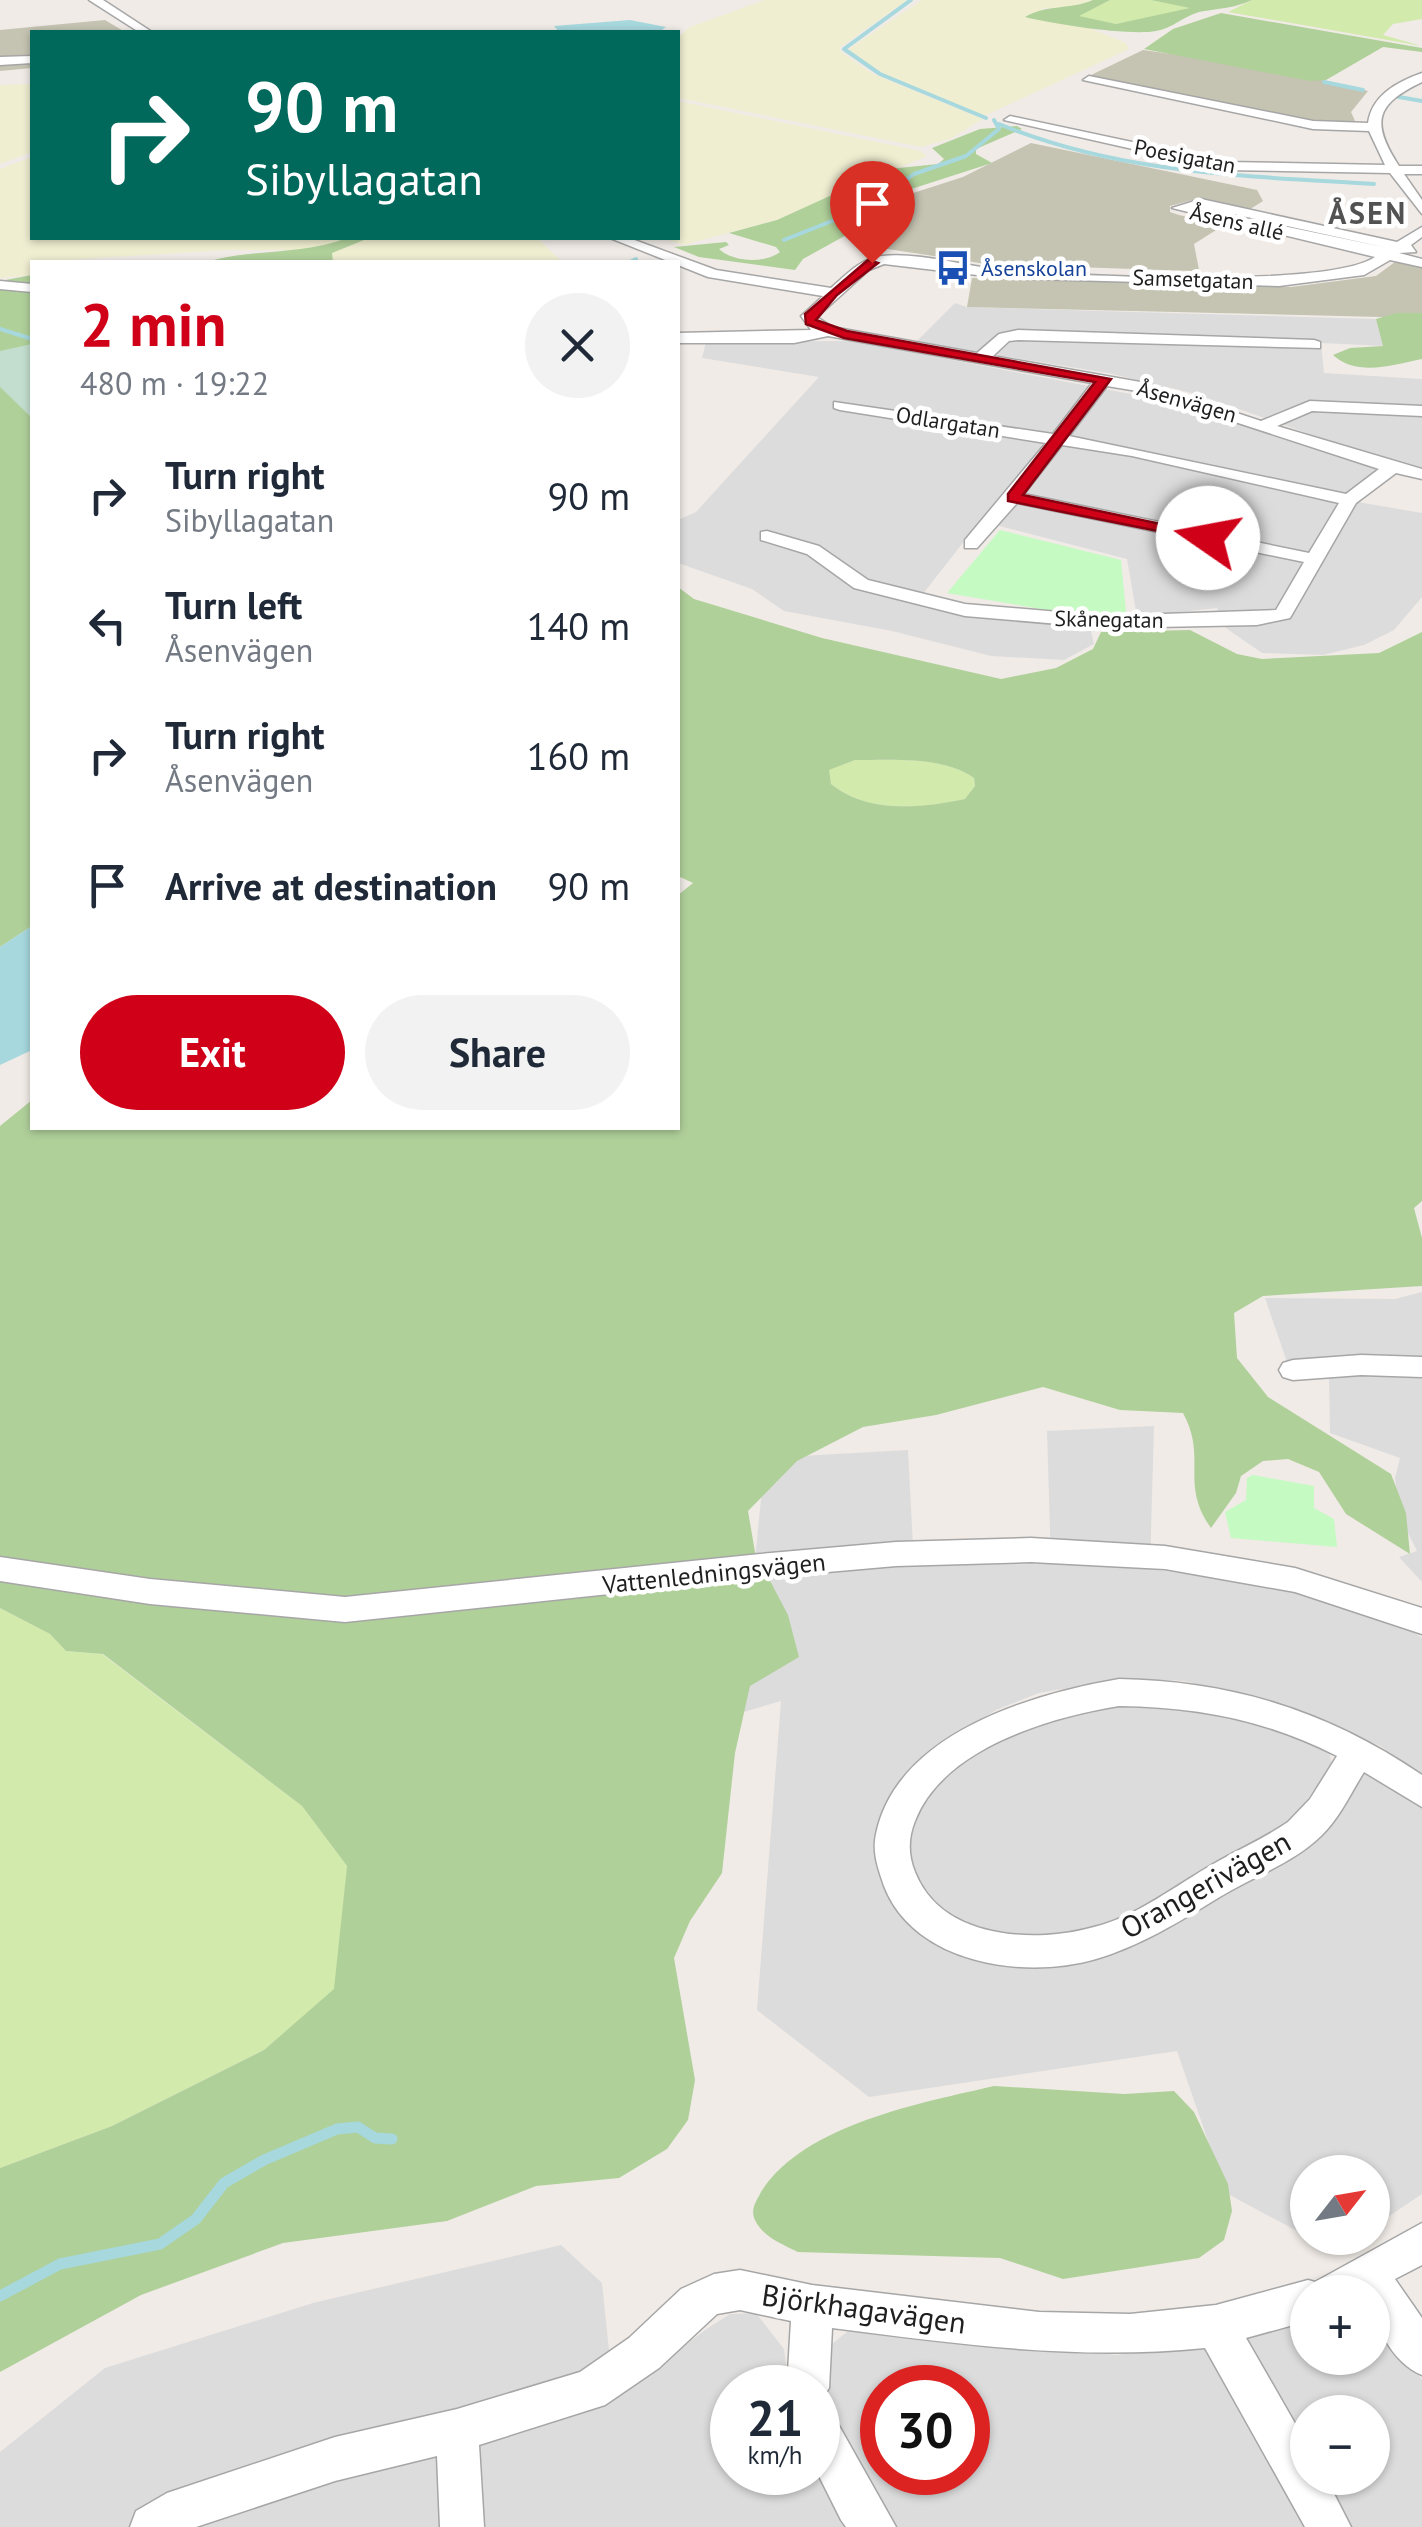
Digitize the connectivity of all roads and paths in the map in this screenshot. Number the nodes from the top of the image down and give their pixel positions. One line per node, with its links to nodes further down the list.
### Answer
1 (95, 0): 2 (street)
2 (143, 30)
3 (30, 60): 4 (street)
4 (0, 61)
5 (1422, 77): 12 (street)
6 (1090, 80): 7 (street)
7 (1183, 99): 8 (street); 9 (street)
8 (1160, 111)
9 (1244, 111): 11 (street); 12 (street)
10 (1010, 120): 13 (street, Poesigatan)
11 (1206, 120)
12 (1374, 127): 13 (street)
13 (1397, 170): 14 (street, Poesigatan); 15 (street)
14 (1422, 170)
15 (1422, 210)
16 (1422, 232): 18 (street, Samsetgatan)
17 (622, 240): 20 (street)
18 (1395, 251): 18 (street, Åsens allé); 19 (street, Åsens allé); 22 (street, Åsens allé); 25 (street, Samsetgatan)
19 (1422, 252)
20 (673, 260)
21 (680, 262): 25 (street)
22 (1422, 263)
23 (0, 285): 24 (street)
24 (30, 288)
25 (836, 289): 26 (street)
26 (828, 331): 27 (street, Åsenvägen); 29 (street, Åsenvägen)
27 (680, 338)
28 (1314, 345): 29 (street)
29 (981, 358): 30 (street, Åsenvägen)
30 (1104, 379): 33 (street, Åsenvägen); 34 (street)
31 (840, 404): 34 (street, Odlargatan)
32 (1422, 411): 33 (street)
33 (1265, 425): 35 (street, Åsenvägen)
34 (1057, 440): 37 (street); 38 (street, Odlargatan)
35 (1391, 468): 36 (street, Åsenvägen); 38 (street, Skånegatan)
36 (1422, 474)
37 (1013, 498): 40 (street); 41 (street)
38 (1349, 500): 41 (street, Skånegatan)
39 (766, 536): 41 (street, Skånegatan)
40 (971, 544)
41 (1314, 559)
42 (1422, 1367): 43 (street)
43 (1293, 1370)
44 (0, 1570): 45 (street, Vattenledningsvägen)
45 (1422, 1622)
46 (1359, 1751): 46 (street, Orangerivägen); 47 (street, Orangerivägen)
47 (1422, 1792)
48 (1422, 2243): 49 (street)
49 (1371, 2275)
50 (812, 2305): 53 (street, Björkhagavägen); 55 (street); 56 (street, Björkhagavägen)
51 (1290, 2305): 53 (street, Björkhagavägen)
52 (1390, 2307): 54 (street)
53 (1216, 2326): 58 (street)
54 (1422, 2354)
55 (809, 2365)
56 (457, 2430): 59 (street, Björkhagavägen); 60 (street)
57 (840, 2475): 61 (street)
58 (1329, 2526)
59 (152, 2527)
60 (462, 2527)
61 (874, 2527)

